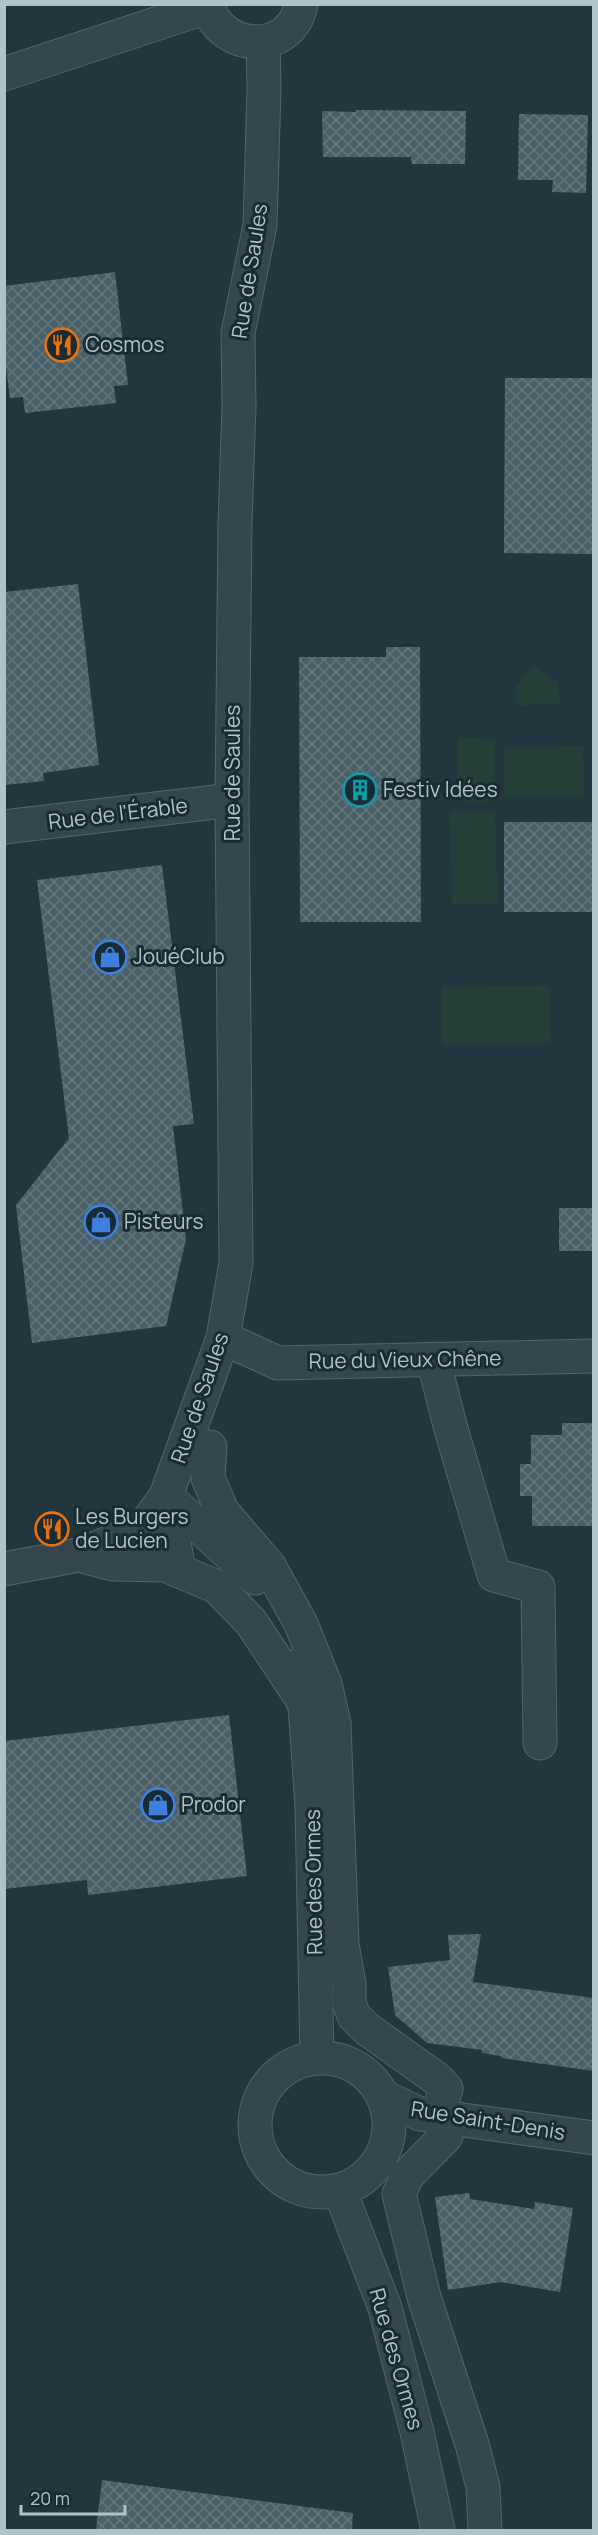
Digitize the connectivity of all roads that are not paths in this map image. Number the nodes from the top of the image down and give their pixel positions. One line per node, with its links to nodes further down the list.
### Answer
1 (301, 4): 3 (street)
2 (207, 6): 3 (street); 4 (street)
3 (263, 42): 5 (street, Rue de Saules)
4 (4, 74)
5 (232, 800): 6 (street, Rue de l'Érable); 7 (street, Rue de Saules)
6 (4, 827)
7 (223, 1338): 9 (street, Rue du Vieux Chêne); 11 (street, Rue de Saules)
8 (594, 1356): 9 (street, Rue du Vieux Chêne)
9 (433, 1359): 16 (street)
10 (210, 1447): 19 (street)
11 (166, 1496): 12 (street); 14 (street); 15 (street, Rue des Ormes)
12 (79, 1555): 13 (street); 14 (street)
13 (4, 1569)
14 (179, 1571): 15 (street)
15 (307, 1706): 17 (street, Rue des Ormes)
16 (540, 1743)
17 (317, 2058): 18 (street); 21 (street)
18 (384, 2097): 19 (street, Rue Saint-Denis); 21 (street)
19 (437, 2116): 20 (street, Rue Saint-Denis); 23 (street)
20 (594, 2138)
21 (340, 2191): 22 (street, Rue des Ormes)
22 (438, 2530)
23 (484, 2530)

